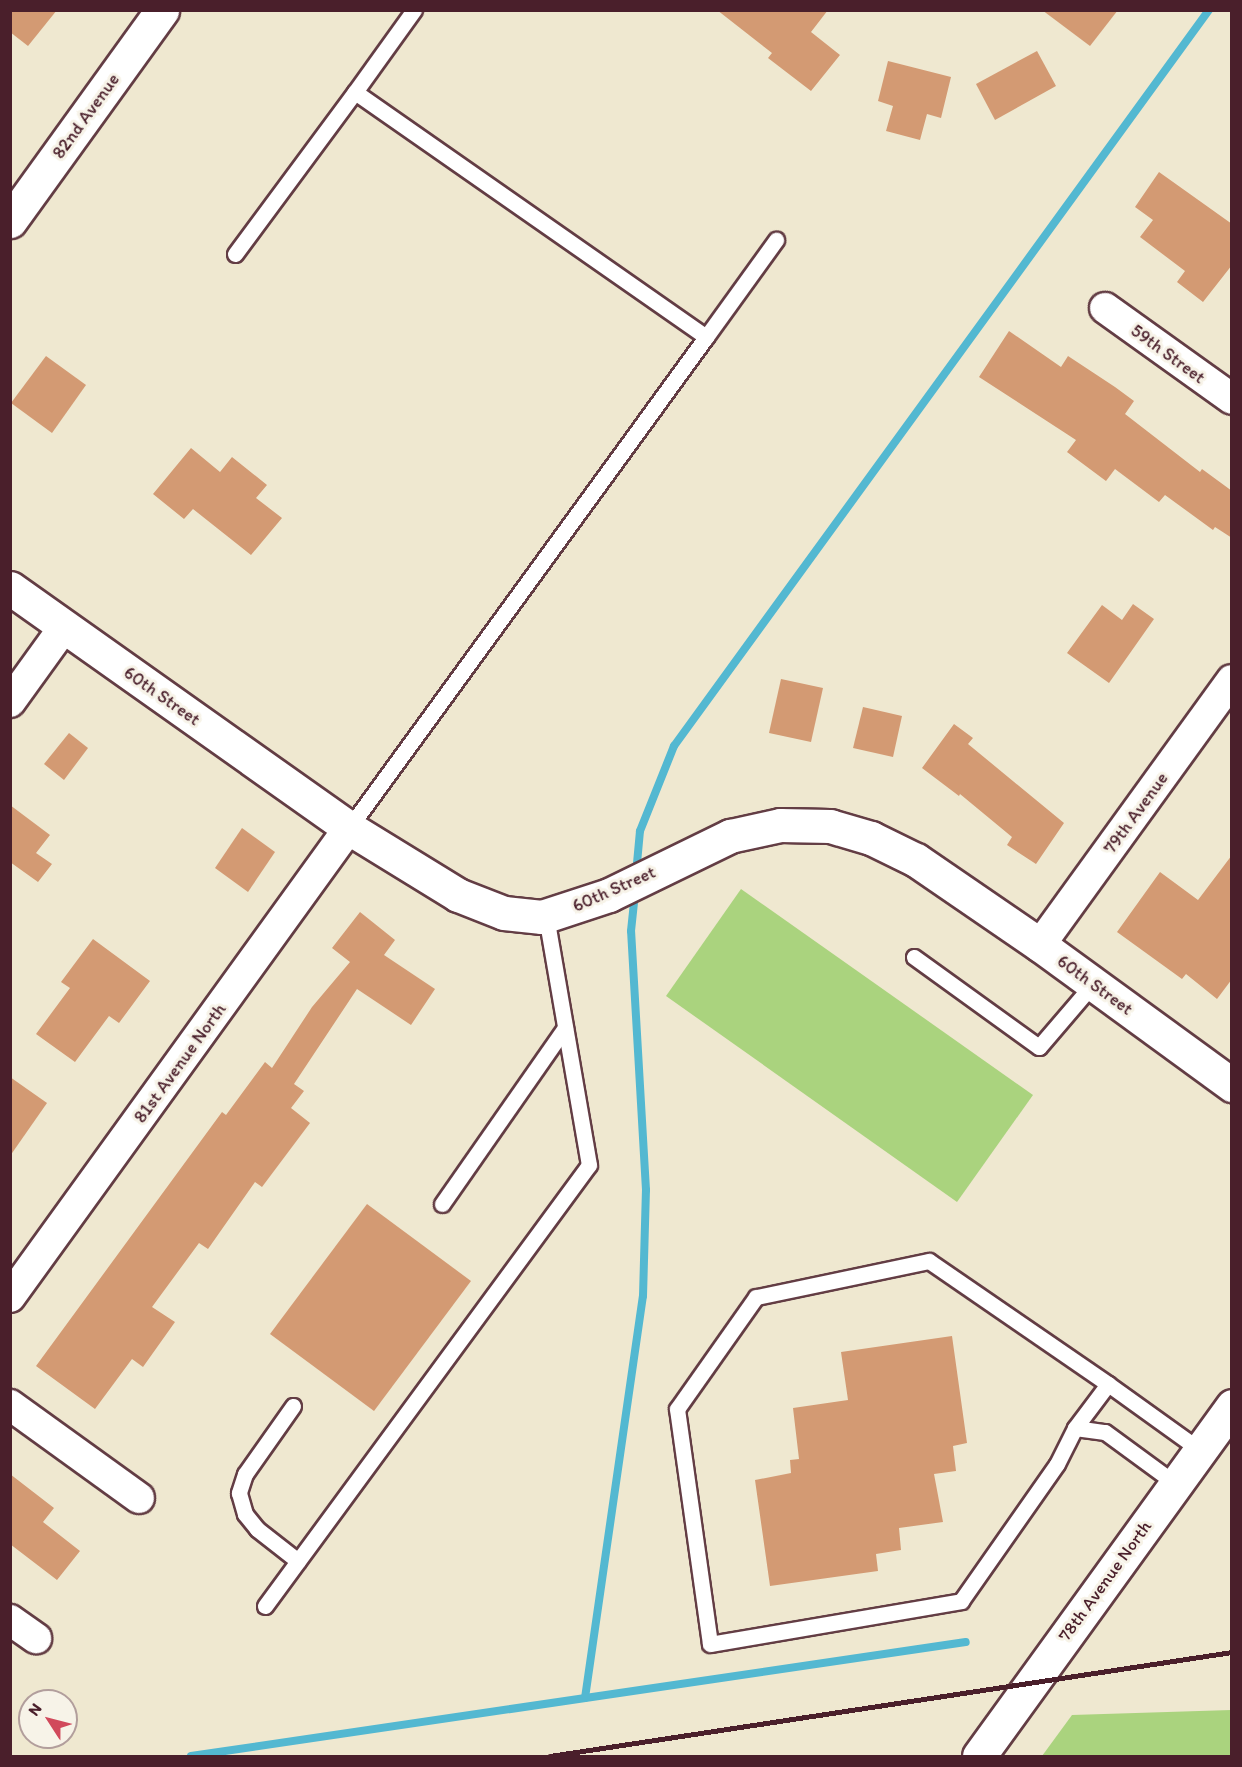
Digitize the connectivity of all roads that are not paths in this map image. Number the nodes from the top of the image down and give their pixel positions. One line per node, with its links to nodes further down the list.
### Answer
1 (162, 10): 4 (street, 82nd Avenue)
2 (414, 10): 3 (lane)
3 (355, 92): 6 (lane); 8 (lane)
4 (10, 221)
5 (776, 240): 8 (lane)
6 (235, 254)
7 (1105, 308): 9 (street, 59th Street)
8 (706, 337): 14 (lane)
9 (1232, 399)
10 (10, 588): 11 (street, 60th Street)
11 (64, 627): 13 (street); 14 (street, 60th Street)
12 (1232, 680): 16 (street, 79th Avenue)
13 (10, 702)
14 (349, 828): 15 (street, 60th Street); 22 (street, 81st Avenue North)
15 (546, 916): 16 (street, 60th Street); 19 (lane)
16 (1040, 945): 18 (street, 60th Street)
17 (914, 957): 18 (lane)
18 (1093, 984): 20 (street, 60th Street)
19 (565, 1028): 21 (lane); 31 (lane)
20 (1232, 1085)
21 (442, 1204)
22 (10, 1298)
23 (1108, 1384): 27 (lane); 27 (lane); 28 (lane)
24 (10, 1405): 30 (street)
25 (293, 1406): 31 (lane)
26 (1232, 1406): 28 (street, 78th Avenue North)
27 (1075, 1428): 29 (lane)
28 (1200, 1450): 29 (street, 78th Avenue North)
29 (1176, 1484): 35 (street, 78th Avenue North)
30 (139, 1498)
31 (298, 1561): 32 (lane)
32 (265, 1606)
33 (10, 1620): 34 (street)
34 (36, 1638)
35 (979, 1756)

